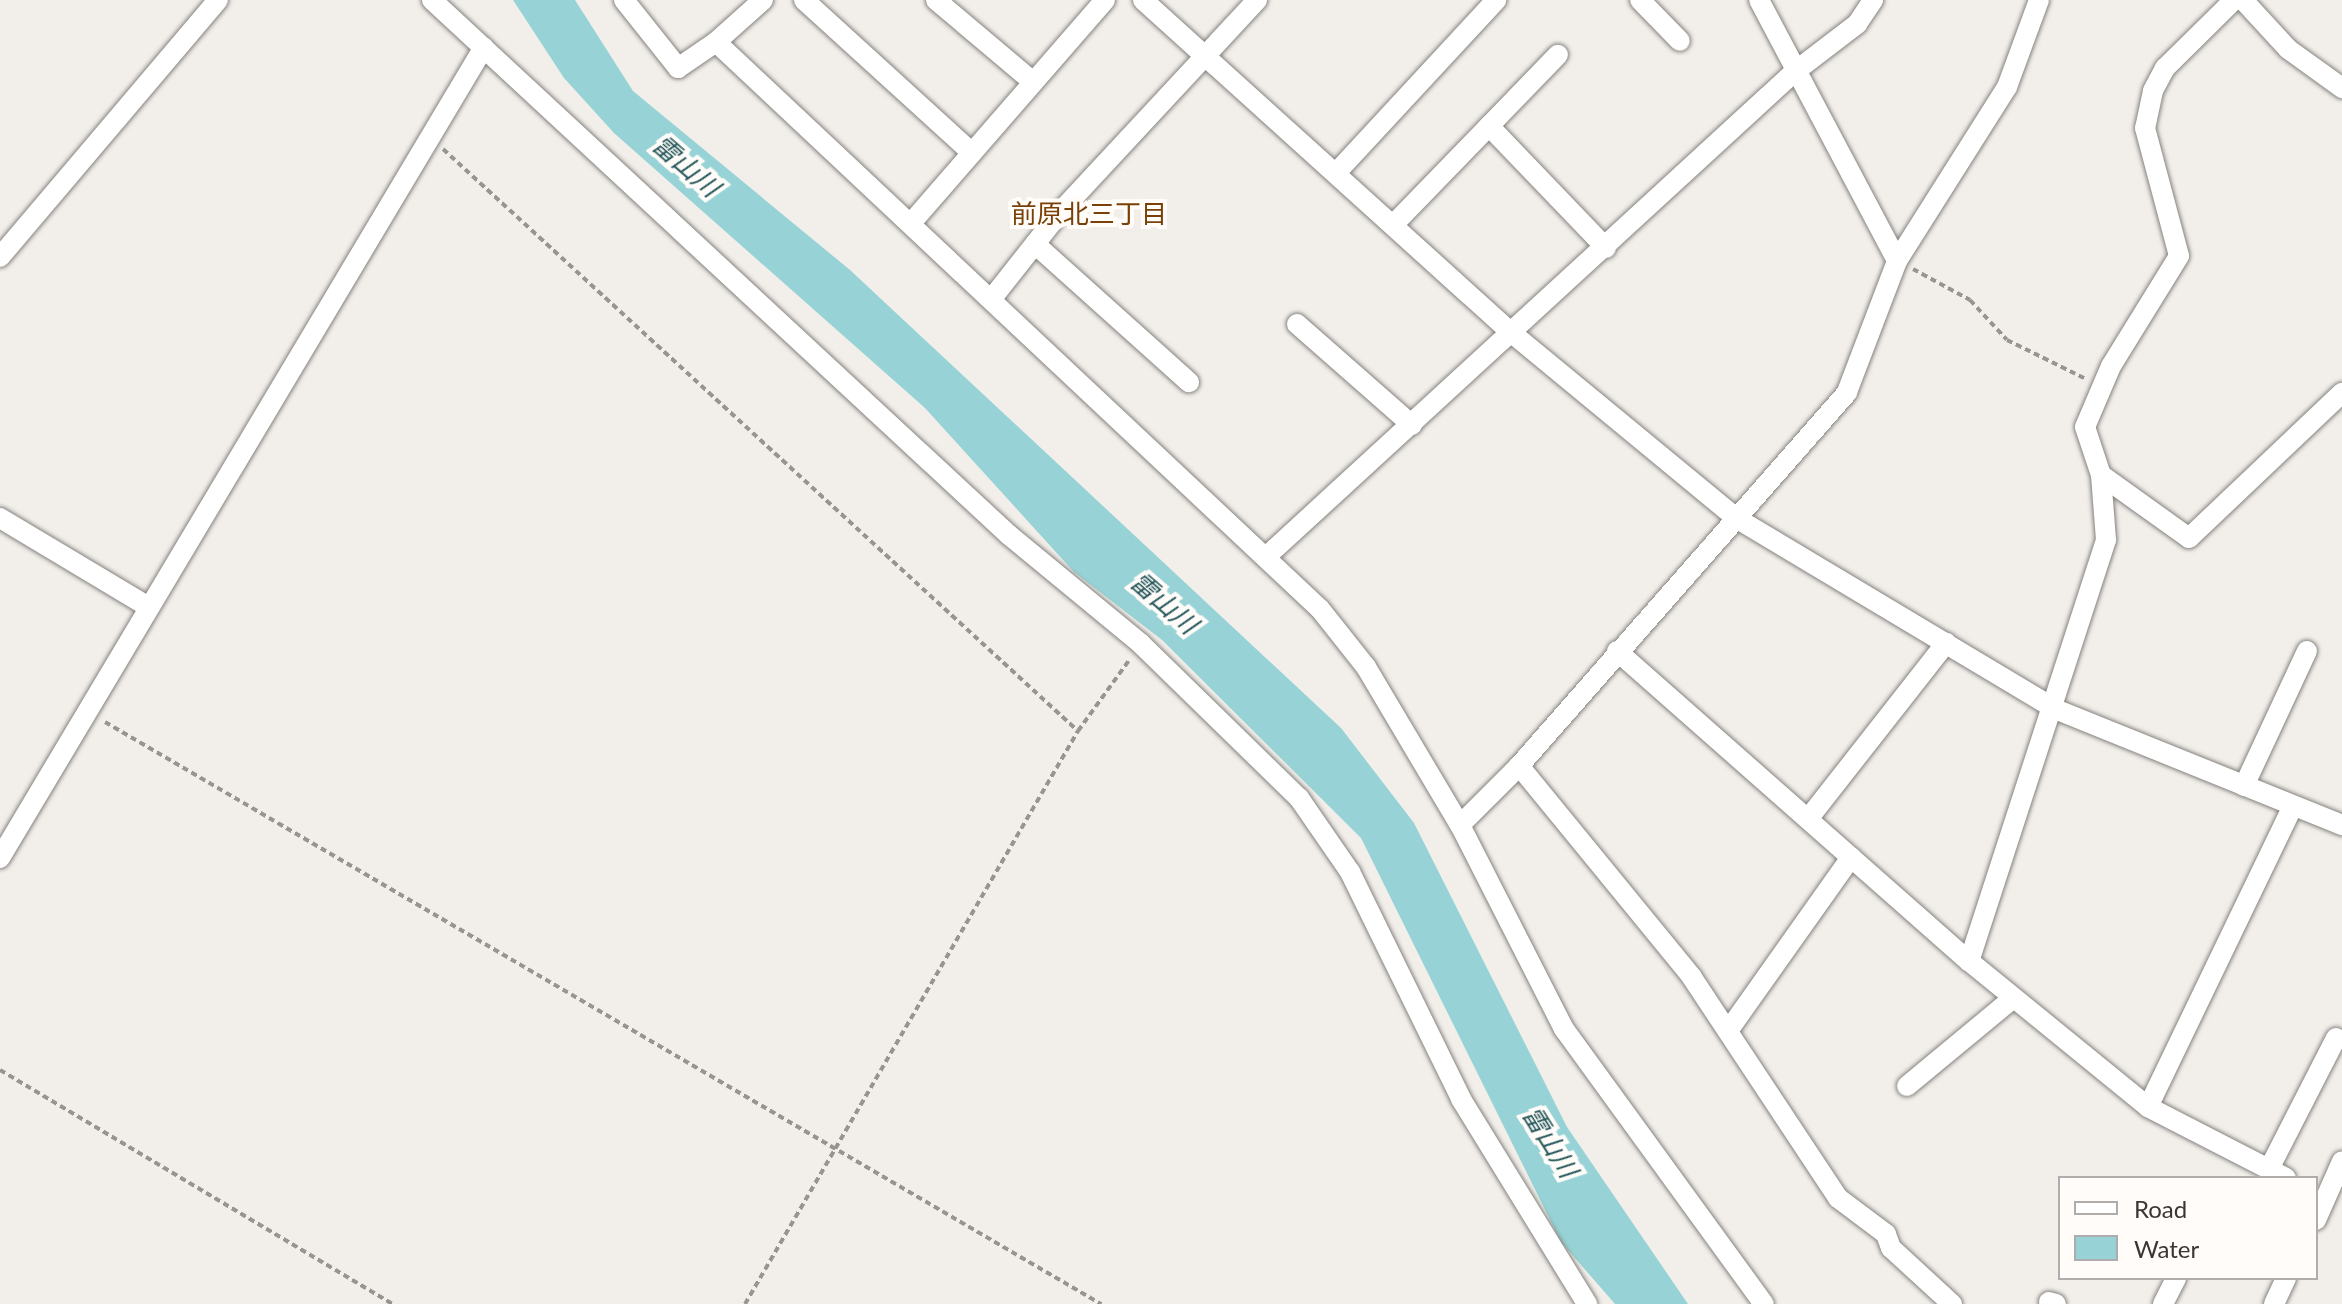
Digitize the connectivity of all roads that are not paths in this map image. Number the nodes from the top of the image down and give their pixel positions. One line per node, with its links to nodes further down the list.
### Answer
1 (218, 0): 33 (street)
2 (432, 0): 20 (street)
3 (624, 0): 19 (street)
4 (763, 0): 19 (street)
5 (804, 0): 27 (street)
6 (936, 0): 24 (street)
7 (1105, 0): 24 (street)
8 (1143, 0): 22 (street)
9 (1257, 0): 22 (street)
10 (1496, 0): 28 (street)
11 (1640, 0): 18 (street)
12 (1759, 0): 23 (street)
13 (1873, 0): 23 (street)
14 (2039, 0): 34 (street)
15 (2234, 0): 41 (street)
16 (2243, 0): 17 (street)
17 (2266, 7): 25 (street)
18 (1680, 41)
19 (716, 42): 29 (street)
20 (484, 47): 45 (street); 71 (street)
21 (1558, 55): 26 (street)
22 (1208, 57): 28 (street); 31 (street)
23 (1793, 73): 32 (street); 34 (street)
24 (1033, 82): 27 (street)
25 (2342, 88)
26 (1489, 126): 30 (street); 32 (street)
27 (972, 153): 29 (street)
28 (1336, 173): 30 (street)
29 (912, 222): 35 (street)
30 (1393, 225): 37 (street)
31 (1035, 244): 35 (street); 38 (street)
32 (1606, 248): 37 (street)
33 (0, 257)
34 (1897, 261): 43 (street)
35 (993, 297): 44 (street)
36 (1297, 324): 40 (street)
37 (1513, 334): 40 (street); 43 (street)
38 (1189, 382)
39 (2342, 393): 41 (street)
40 (1412, 425): 44 (street)
41 (2101, 475): 49 (street)
42 (0, 518): 45 (street)
43 (1736, 518): 46 (street); 47 (street)
44 (1268, 555): 54 (street)
45 (149, 607): 57 (street)
46 (1946, 643): 49 (street); 53 (street)
47 (1617, 651): 50 (street); 53 (street)
48 (2307, 651): 51 (street)
49 (2055, 709): 51 (street); 58 (street)
50 (1519, 766): 54 (street); 60 (street)
51 (2244, 786): 52 (street)
52 (2293, 806): 55 (street); 63 (street)
53 (1808, 819): 56 (street)
54 (1460, 825): 72 (street)
55 (2342, 825)
56 (1851, 857): 58 (street); 60 (street)
57 (0, 858)
58 (1969, 961): 59 (street)
59 (2011, 1000): 62 (street); 63 (street)
60 (1728, 1031): 73 (street)
61 (2336, 1038): 65 (street)
62 (1907, 1086)
63 (2148, 1107): 65 (street)
64 (2342, 1161): 67 (street)
65 (2268, 1169): 66 (street)
66 (2245, 1176)
67 (2329, 1187): 68 (street)
68 (2318, 1215)
69 (2175, 1280): 74 (street)
70 (2285, 1280): 75 (street)
71 (1587, 1304)
72 (1764, 1304)
73 (1952, 1304)
74 (2163, 1304)
75 (2274, 1304)

